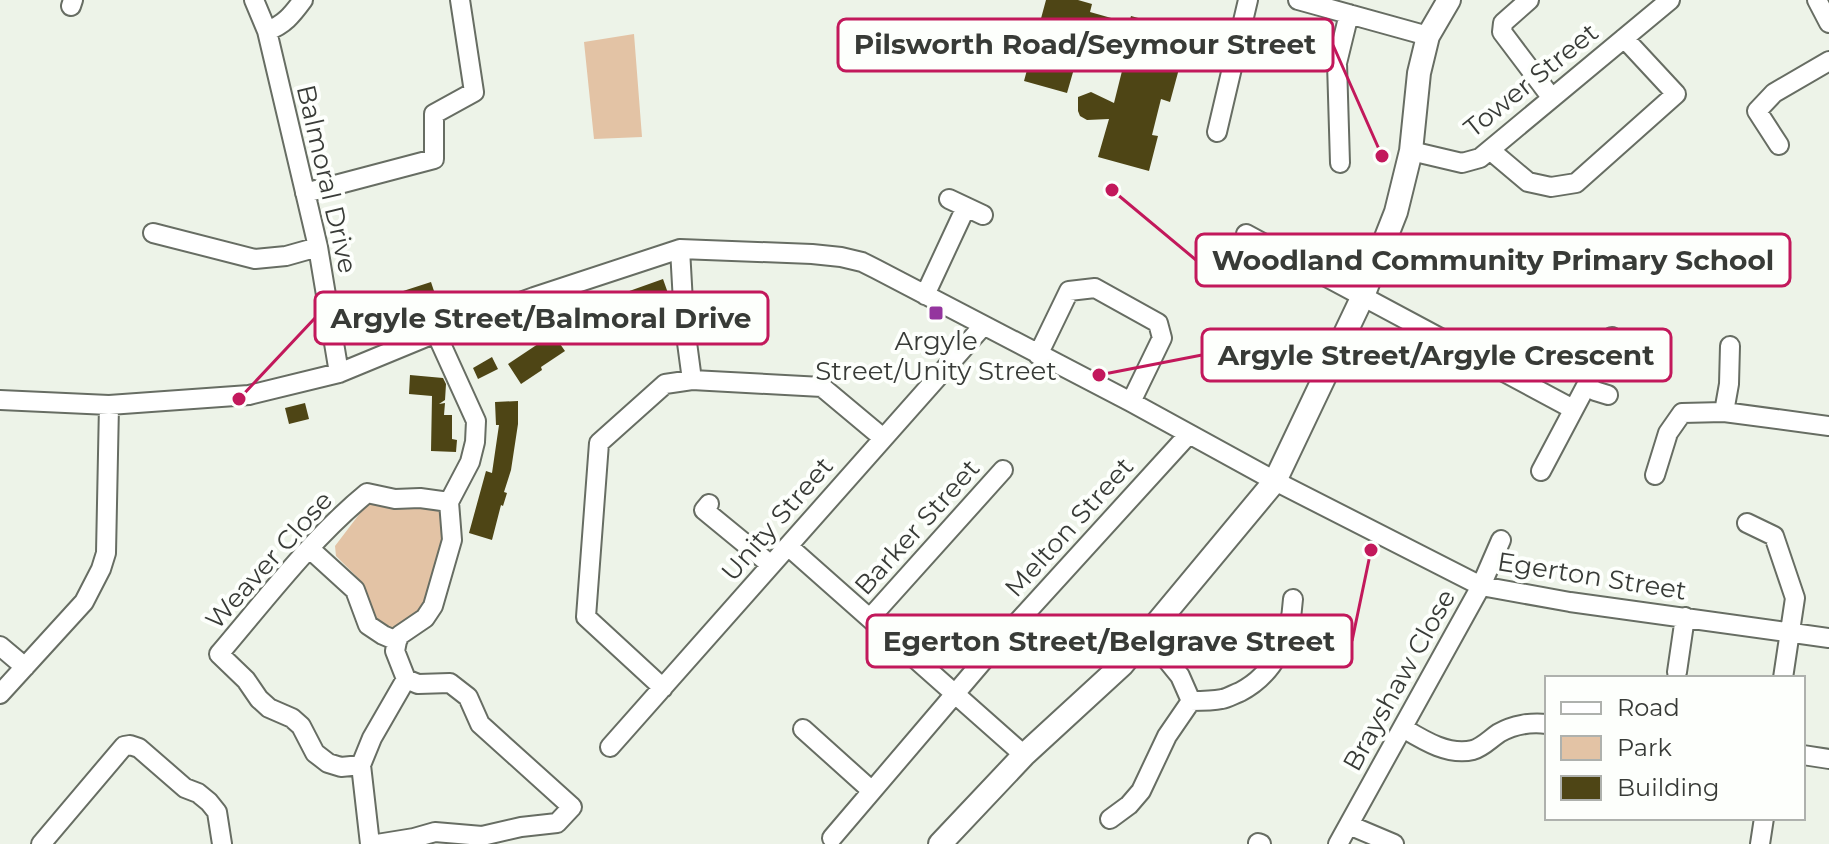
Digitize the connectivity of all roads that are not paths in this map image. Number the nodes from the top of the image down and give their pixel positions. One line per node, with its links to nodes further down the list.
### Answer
1 (254, 0): 12 (street, Balmoral Drive)
2 (303, 0): 12 (street)
3 (460, 0): 22 (street)
4 (1248, 0): 17 (street)
5 (1298, 0): 10 (street)
6 (1449, 0): 13 (street)
7 (1529, 0): 16 (street)
8 (1670, 0): 14 (street, Tower Street)
9 (1817, 0): 11 (street)
10 (1349, 14): 13 (street); 21 (street)
11 (1829, 23)
12 (267, 31): 22 (street, Balmoral Drive)
13 (1428, 36): 20 (street)
14 (1624, 38): 16 (street, Tower Street); 19 (street)
15 (1829, 61): 18 (street)
16 (1551, 97): 19 (street, Tower Street)
17 (1217, 132)
18 (1779, 145)
19 (1490, 150): 20 (street, Tower Street)
20 (1411, 151): 29 (street)
21 (1340, 163)
22 (305, 193): 26 (street, Balmoral Drive)
23 (966, 207): 28 (street)
24 (153, 233): 26 (street)
25 (1246, 234): 29 (street)
26 (318, 247): 35 (street, Balmoral Drive)
27 (680, 249): 28 (street, Egerton Street); 31 (street); 36 (street)
28 (925, 295): 30 (street, Egerton Street)
29 (1363, 296): 42 (street); 50 (street)
30 (983, 326): 34 (street, Egerton Street); 46 (street, Unity Street)
31 (436, 333): 35 (street); 51 (street)
32 (1612, 337): 37 (street)
33 (1730, 346): 43 (street)
34 (1038, 355): 40 (street, Egerton Street); 40 (street)
35 (339, 373): 41 (street)
36 (692, 380): 46 (street); 71 (street)
37 (1587, 384): 38 (street); 42 (street)
38 (1608, 395)
39 (0, 400): 41 (street)
40 (1131, 402): 45 (street, Egerton Street)
41 (109, 405): 67 (street)
42 (1573, 409): 48 (street)
43 (1724, 412): 44 (street); 49 (street)
44 (1829, 426)
45 (1189, 434): 50 (street, Egerton Street); 73 (street, Melton Street)
46 (883, 438): 55 (street, Unity Street)
47 (1003, 470): 61 (street, Barker Street)
48 (1541, 471)
49 (1655, 475)
50 (1275, 481): 58 (street, Egerton Street); 63 (street)
51 (449, 502): 56 (street, Weaver Close); 65 (street)
52 (709, 504): 57 (street)
53 (1747, 523): 62 (street)
54 (1501, 540): 58 (street, Brayshaw Close)
55 (788, 546): 57 (street, Unity Street); 61 (street)
56 (310, 549): 65 (street); 82 (street, Weaver Close)
57 (771, 565): 71 (street, Unity Street)
58 (1481, 586): 60 (street, Egerton Street); 76 (street, Brayshaw Close)
59 (1293, 599): 74 (street)
60 (1685, 617): 62 (street, Egerton Street); 68 (street)
61 (870, 618): 73 (street)
62 (1789, 632): 64 (street, Egerton Street); 69 (street)
63 (1144, 638): 74 (street); 79 (street)
64 (1829, 638)
65 (397, 641): 70 (street)
66 (0, 646): 67 (street)
67 (25, 667): 72 (street)
68 (1677, 672)
69 (1783, 676)
70 (406, 679): 82 (street); 91 (street)
71 (663, 688): 78 (street, Unity Street)
72 (0, 694)
73 (955, 694): 79 (street); 83 (street, Melton Street)
74 (1191, 701): 84 (street)
75 (1545, 724): 76 (street)
76 (1403, 728): 86 (street, Brayshaw Close)
77 (803, 729): 83 (street)
78 (610, 747)
79 (1024, 755): 92 (street)
80 (1805, 755): 81 (street)
81 (1829, 759)
82 (361, 765): 90 (street)
83 (872, 791): 87 (street, Melton Street)
84 (1110, 819)
85 (1764, 820): 95 (street)
86 (1349, 825): 93 (street, Brayshaw Close); 94 (street)
87 (832, 838)
88 (41, 844): 89 (street)
89 (222, 844)
90 (370, 844)
91 (377, 844)
92 (940, 844)
93 (1338, 844)
94 (1394, 844)
95 (1760, 844)

